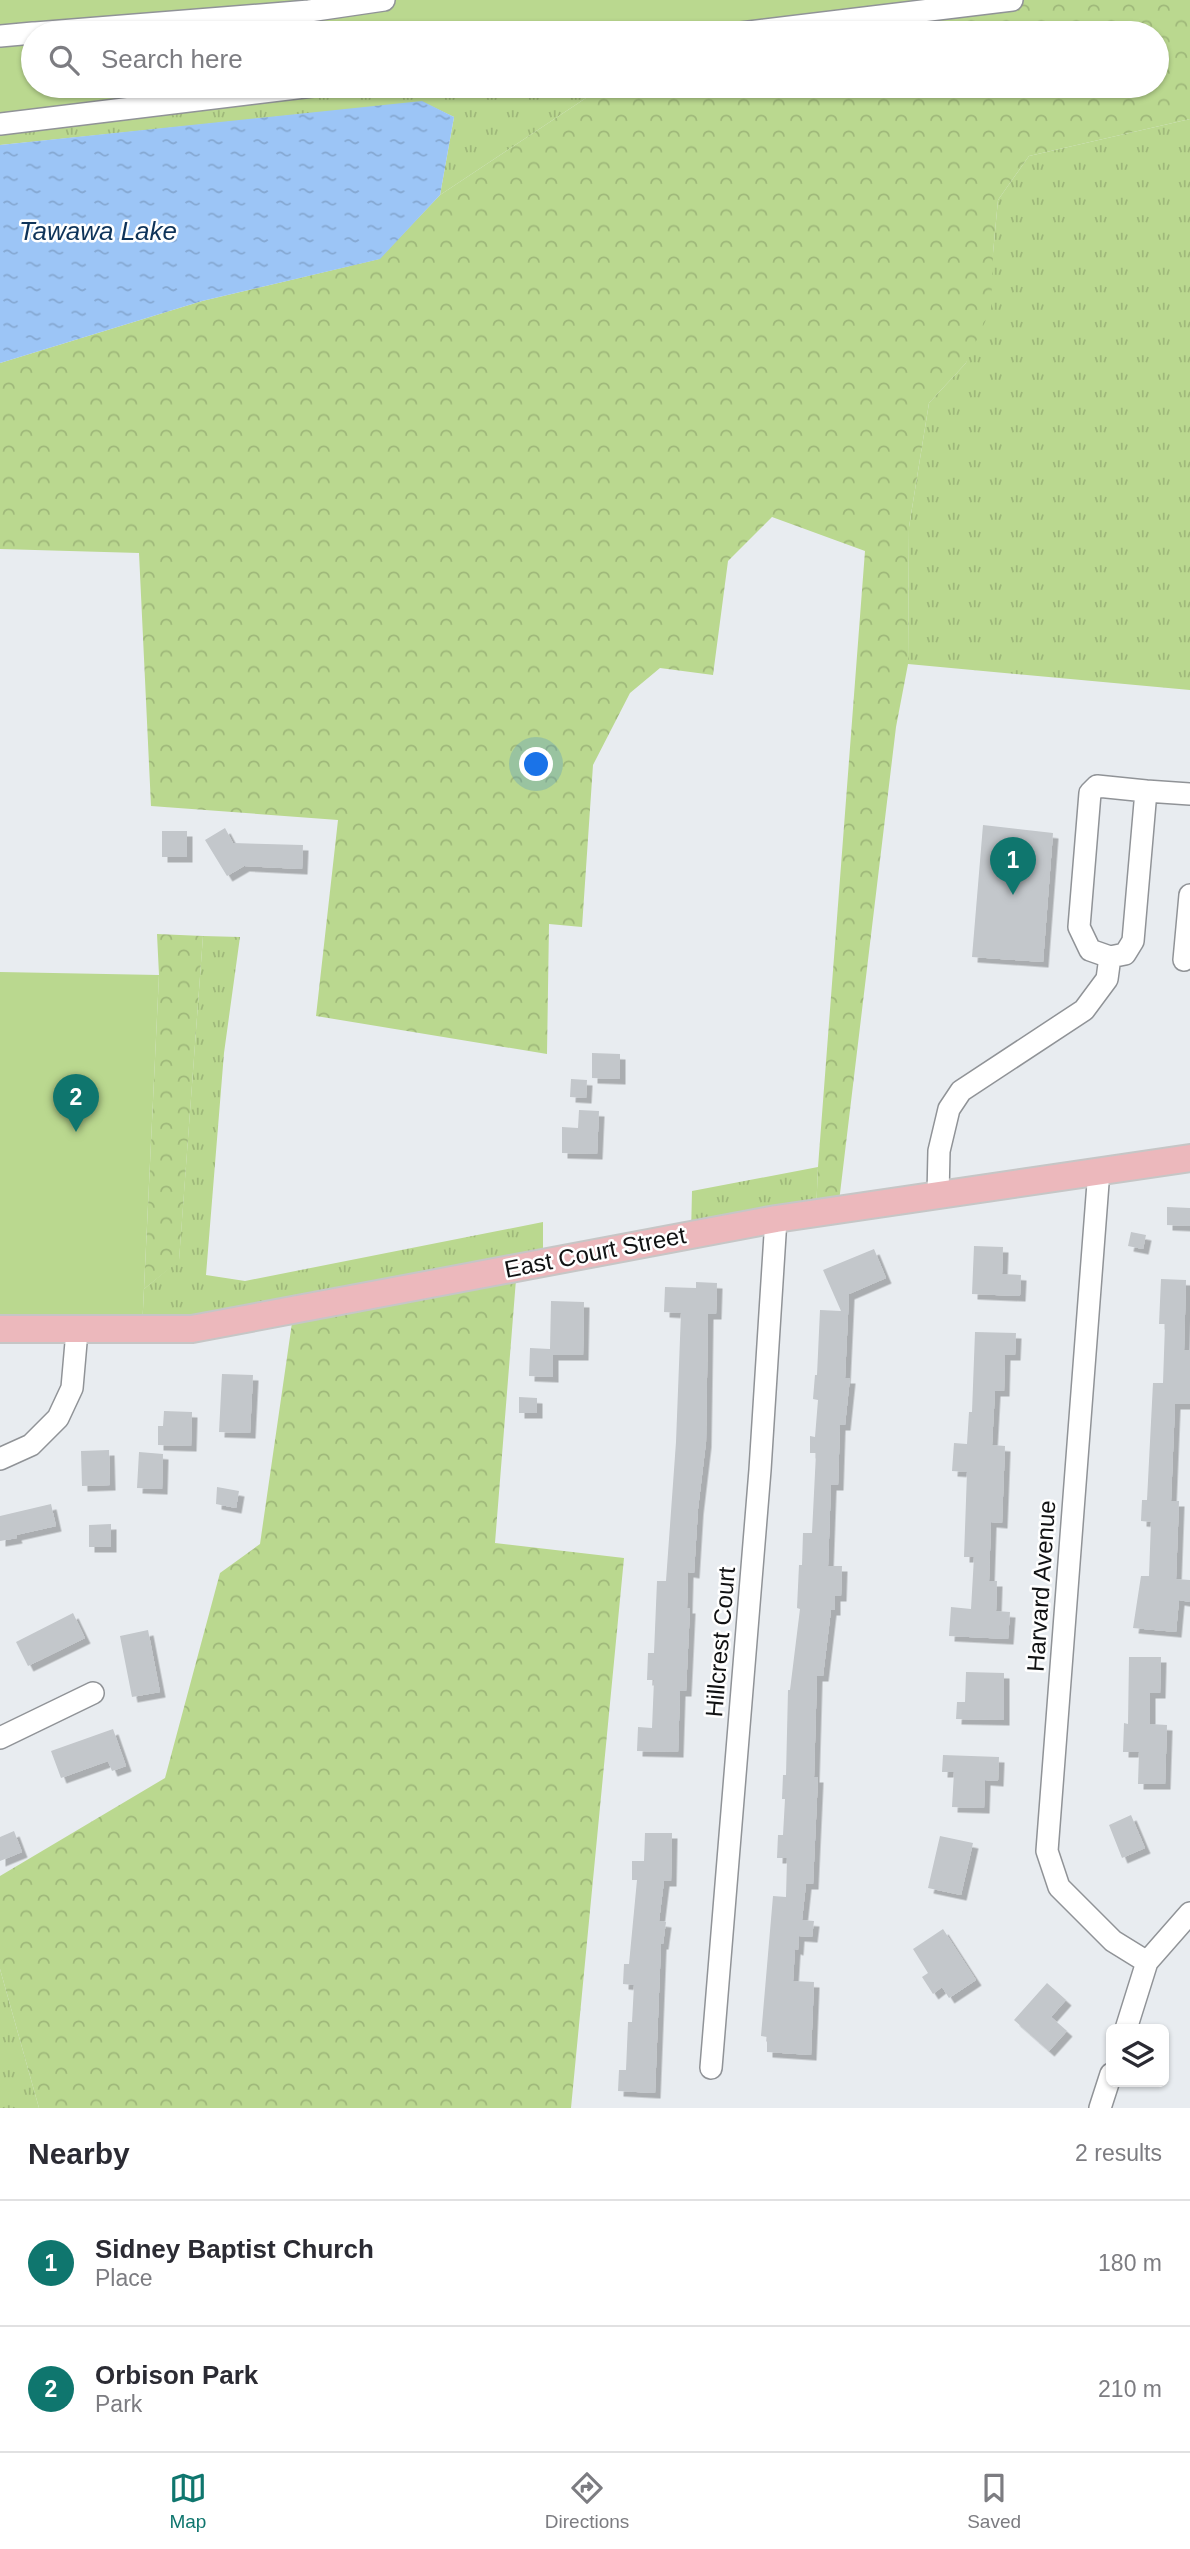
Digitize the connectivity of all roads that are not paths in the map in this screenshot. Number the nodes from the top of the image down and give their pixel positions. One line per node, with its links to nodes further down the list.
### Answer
1 (384, 0): 3 (street)
2 (1012, 0): 4 (street)
3 (184, 21)
4 (840, 21)
5 (21, 34): 6 (street)
6 (0, 36)
7 (214, 98): 8 (street)
8 (0, 124)
9 (1146, 791): 10 (street); 12 (street); 12 (street)
10 (1190, 794)
11 (1190, 895): 13 (street)
12 (1110, 957): 16 (street)
13 (1184, 960)
14 (1190, 1158): 15 (main road, East Court Street)
15 (1099, 1170): 16 (main road, East Court Street); 24 (street, Harvard Avenue)
16 (937, 1195): 17 (main road, East Court Street)
17 (776, 1219): 19 (main road, East Court Street); 26 (street, Hillcrest Court)
18 (0, 1329): 19 (main road, East Court Street)
19 (77, 1331): 20 (street)
20 (0, 1459)
21 (93, 1693): 22 (street)
22 (0, 1738)
23 (1190, 1913): 24 (street)
24 (1147, 1962): 25 (street)
25 (1128, 2024)
26 (711, 2068)
27 (1107, 2087): 28 (street)
28 (1100, 2108)

